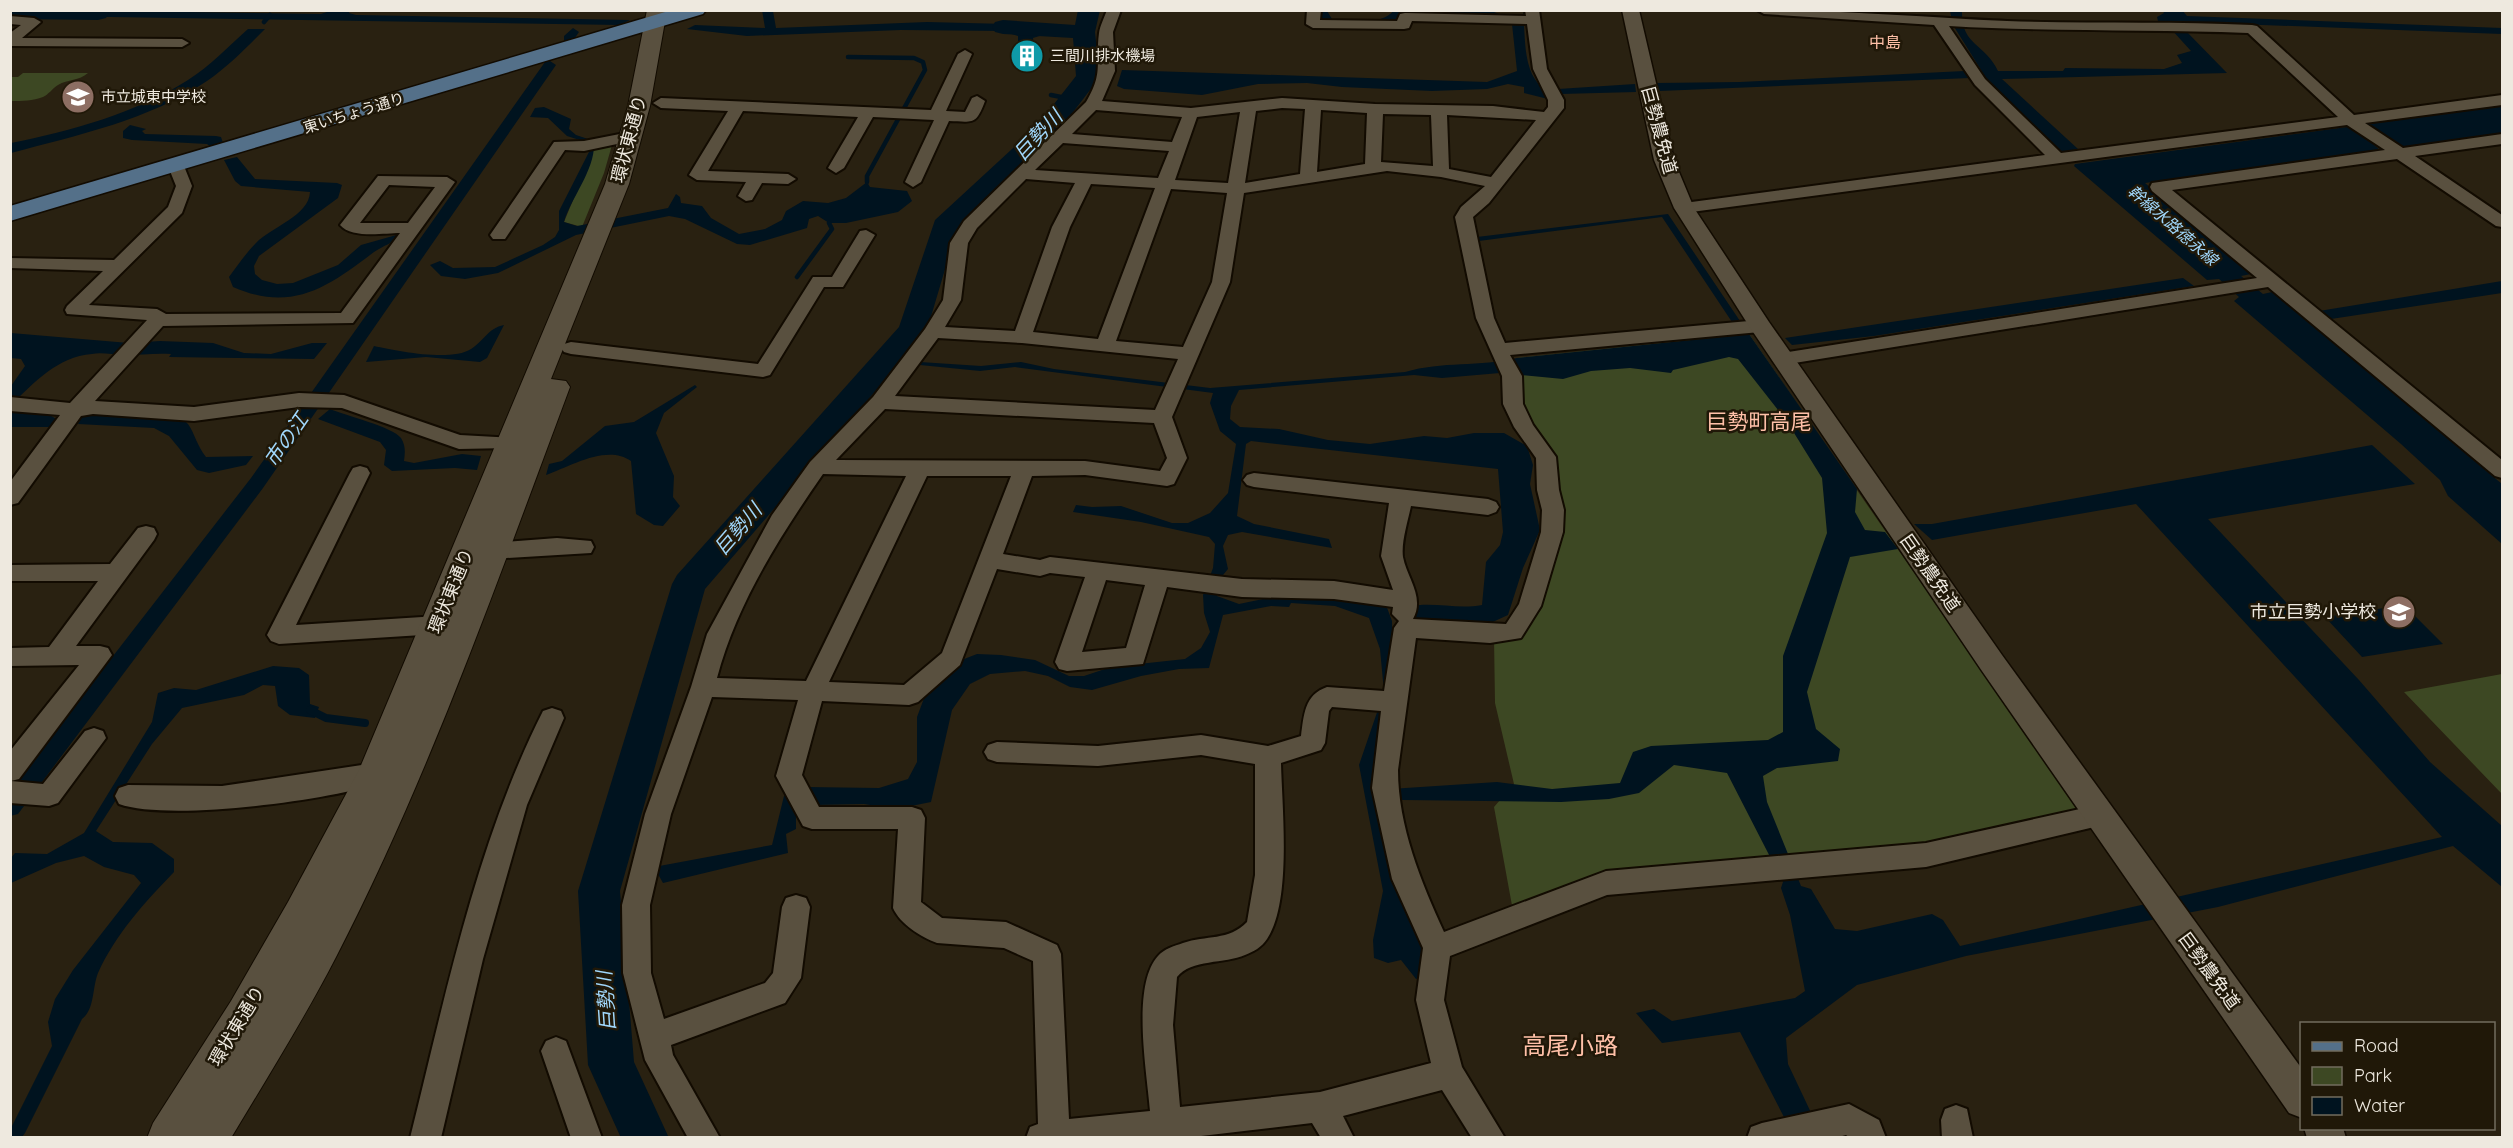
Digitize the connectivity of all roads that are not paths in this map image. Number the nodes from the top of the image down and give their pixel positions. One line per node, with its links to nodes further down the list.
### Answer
1 (1114, 10): 18 (street)
2 (1314, 10): 8 (street)
3 (1630, 10): 49 (street, 巨勢農免道)
4 (1764, 10): 6 (street)
5 (2043, 10): 11 (street)
6 (1834, 12): 10 (street)
7 (670, 15): 17 (main road, 環状東通り); 29 (main road, 環状東通り); 35 (main road, 東いちょう通り)
8 (1532, 15): 27 (street)
9 (10, 20): 12 (street)
10 (1943, 21): 11 (street); 34 (street)
11 (2052, 25): 28 (street)
12 (10, 41): 13 (street)
13 (182, 43)
14 (965, 54): 26 (street)
15 (2502, 100): 28 (street)
16 (977, 101): 26 (street)
17 (661, 103): 21 (street); 63 (main road, 環状東通り)
18 (1092, 105): 24 (street); 30 (street)
19 (1249, 106): 20 (street); 24 (street); 47 (street)
20 (1313, 106): 22 (street); 42 (street)
21 (737, 108): 25 (street); 40 (street)
22 (1375, 110): 23 (street); 36 (street)
23 (1439, 110): 27 (street); 38 (street)
24 (1191, 112): 32 (street)
25 (868, 113): 26 (street); 37 (street)
26 (939, 116): 44 (street)
27 (1549, 117): 45 (street)
28 (2353, 122): 33 (street); 34 (street)
29 (630, 137): 53 (street); 71 (main road, 環状東通り)
30 (1062, 138): 32 (street); 39 (street)
31 (2502, 139): 33 (street)
32 (1178, 147): 46 (street)
33 (2393, 150): 51 (street); 57 (street)
34 (2059, 160): 49 (street)
35 (176, 166): 50 (main road, 東いちょう通り); 56 (street)
36 (1373, 167): 38 (street); 42 (street)
37 (836, 168)
38 (1441, 172): 45 (street)
39 (1025, 174): 41 (street); 60 (street)
40 (757, 178): 43 (street); 48 (street)
41 (1086, 178): 46 (street); 61 (street)
42 (1308, 178): 47 (street)
43 (788, 179)
44 (914, 182)
45 (1496, 183): 66 (street)
46 (1163, 184): 47 (street); 62 (street)
47 (1238, 189): 64 (street)
48 (746, 196)
49 (1684, 208): 59 (street, 巨勢農免道)
50 (10, 214)
51 (2502, 222)
52 (413, 228): 52 (street); 58 (street)
53 (499, 235)
54 (866, 235): 63 (street)
55 (10, 263): 56 (street)
56 (119, 266): 58 (street)
57 (2273, 281): 65 (street); 75 (street)
58 (158, 320): 69 (street)
59 (1760, 326): 65 (street, 巨勢農免道); 66 (street)
60 (933, 332): 61 (street); 67 (street)
61 (1022, 337): 62 (street)
62 (1105, 345): 64 (street)
63 (571, 348): 83 (main road, 環状東通り)
64 (1189, 354): 70 (street)
65 (1782, 358): 104 (street, 巨勢農免道)
66 (1505, 362): 91 (street)
67 (880, 402): 70 (street); 72 (street)
68 (12, 404): 69 (street)
69 (75, 410): 71 (street); 78 (street)
70 (1162, 417): 74 (street)
71 (510, 443): 90 (main road, 環状東通り)
72 (818, 467): 73 (street); 94 (street)
73 (920, 469): 74 (street); 95 (street)
74 (1024, 469): 84 (street)
75 (2502, 471)
76 (360, 473): 90 (street)
77 (1254, 480): 79 (street)
78 (14, 488)
79 (1401, 498): 80 (street); 89 (street)
80 (1488, 507)
81 (146, 534): 86 (street)
82 (583, 547): 83 (street)
83 (490, 551): 116 (main road, 環状東通り)
84 (989, 560): 85 (street); 95 (street)
85 (1098, 571): 88 (street); 88 (street)
86 (116, 572): 87 (street); 92 (street)
87 (10, 573)
88 (1158, 578): 89 (street)
89 (1402, 600): 91 (street)
90 (438, 625): 101 (main road, 環状東通り)
91 (1406, 628): 96 (street)
92 (56, 656): 93 (street); 102 (street)
93 (10, 657)
94 (703, 687): 95 (street); 107 (street)
95 (813, 691): 113 (street)
96 (1383, 701): 100 (street); 106 (street)
97 (552, 718): 117 (street)
98 (94, 738): 102 (street)
99 (997, 752): 100 (street)
100 (1268, 756): 112 (street)
101 (375, 774): 103 (street); 115 (main road, 環状東通り)
102 (17, 787)
103 (128, 796)
104 (2098, 816): 106 (street); 110 (street, 巨勢農免道)
105 (796, 907): 107 (street)
106 (1437, 948): 109 (street)
107 (654, 1037): 119 (street)
108 (556, 1052): 118 (street)
109 (1449, 1073): 111 (street); 121 (street)
110 (2300, 1099)
111 (1320, 1107): 112 (street); 120 (street)
112 (1166, 1123): 113 (street)
113 (1047, 1136)
114 (1771, 1136): 122 (street)
115 (168, 1137)
116 (206, 1137)
117 (425, 1137)
118 (587, 1137)
119 (705, 1137)
120 (1339, 1137)
121 (1490, 1137)
122 (1871, 1137)

